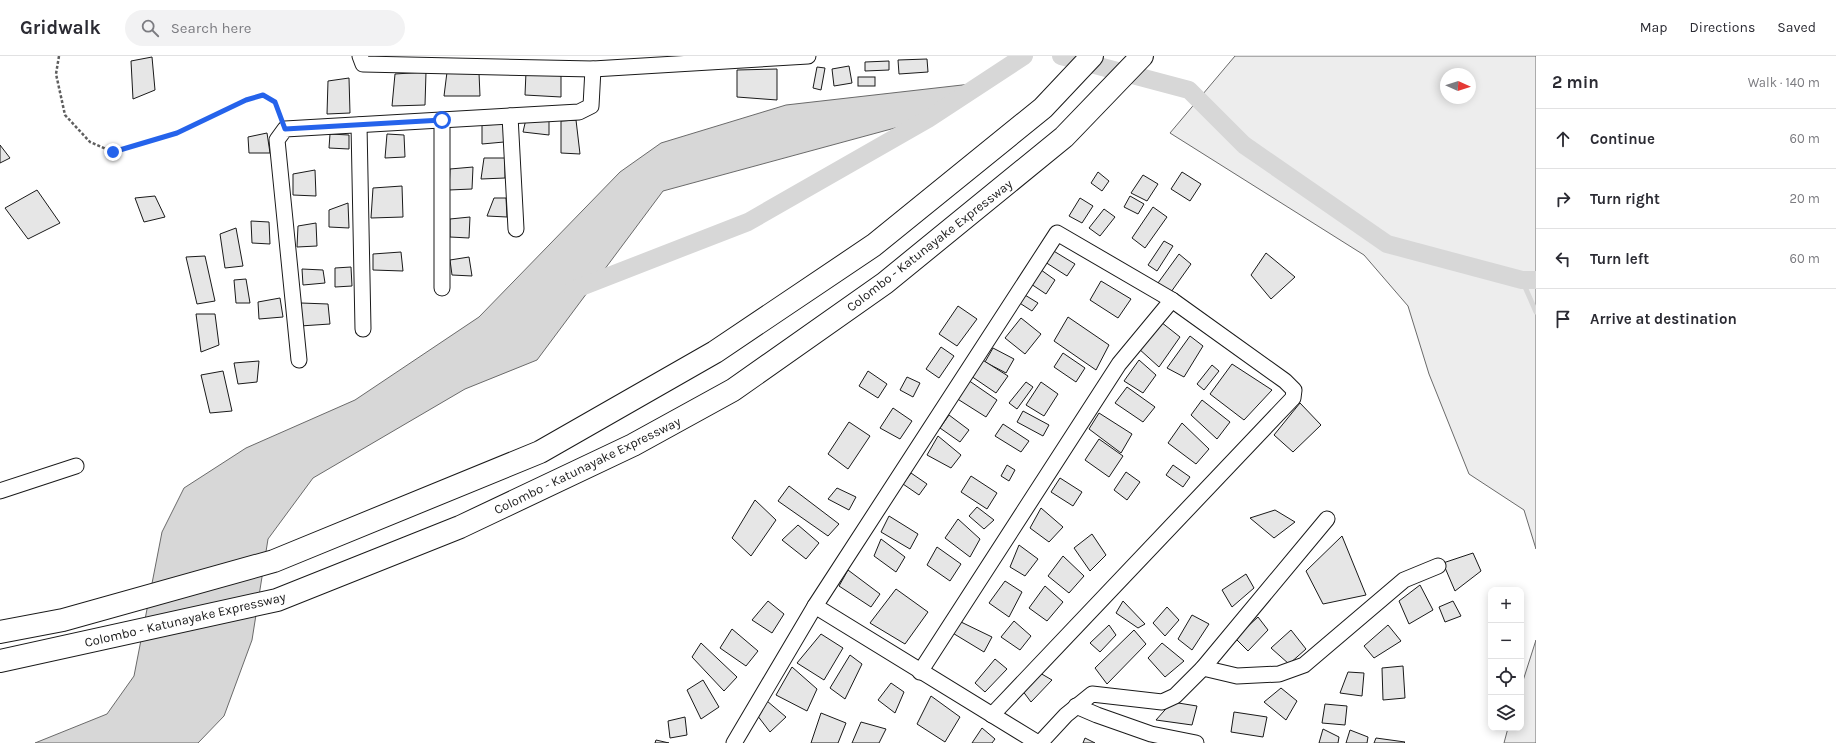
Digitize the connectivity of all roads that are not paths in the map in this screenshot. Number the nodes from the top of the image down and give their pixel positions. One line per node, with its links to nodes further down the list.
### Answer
1 (360, 56): 5 (street)
2 (808, 56): 5 (street)
3 (1092, 56): 19 (highway, Colombo - Katunayake Expressway)
4 (1142, 56): 20 (highway, Colombo - Katunayake Expressway)
5 (593, 69): 6 (street)
6 (510, 116): 7 (street); 9 (street)
7 (442, 120): 8 (street); 10 (street)
8 (359, 125): 12 (street); 13 (street)
9 (516, 229)
10 (442, 288)
11 (1172, 300): 18 (street); 22 (street); 24 (street)
12 (363, 329)
13 (299, 360)
14 (76, 466): 15 (street)
15 (0, 491)
16 (1327, 519): 21 (street)
17 (1438, 566): 21 (street)
18 (815, 606): 22 (street); 25 (street)
19 (0, 632)
20 (0, 661)
21 (1203, 668): 23 (street)
22 (920, 672): 24 (street)
23 (1076, 706): 26 (street); 27 (street)
24 (992, 716): 26 (street)
25 (734, 743)
26 (1039, 743)
27 (1196, 743)

